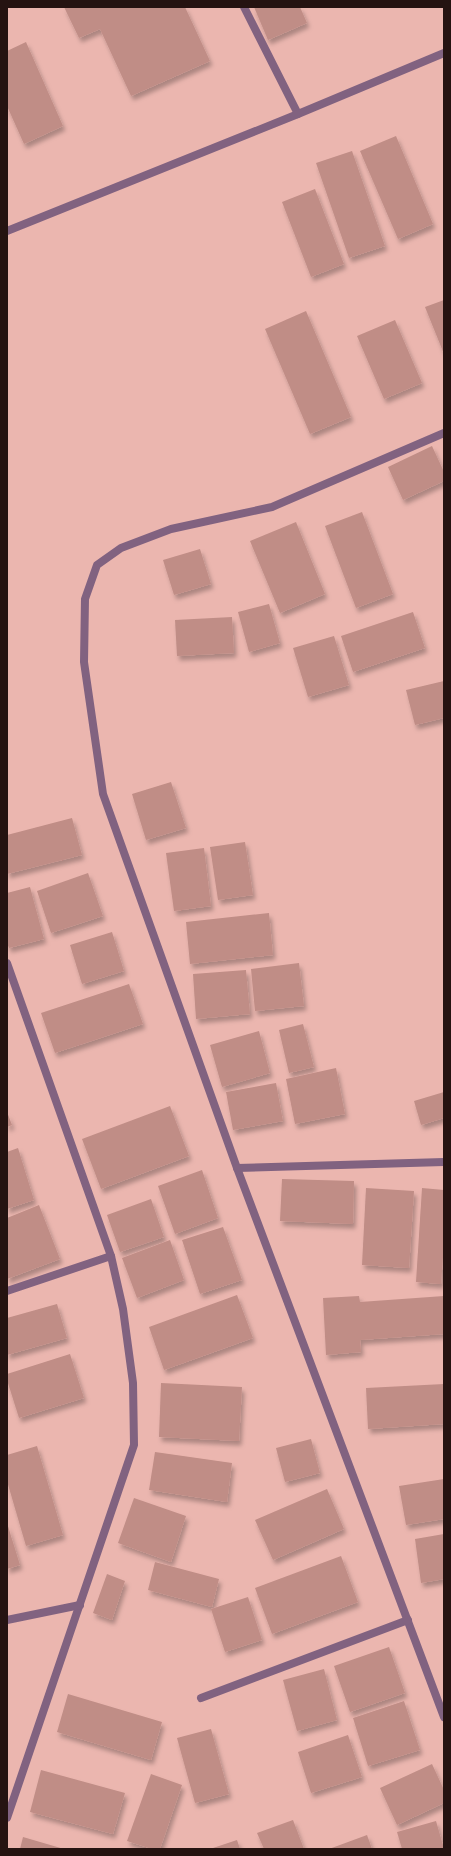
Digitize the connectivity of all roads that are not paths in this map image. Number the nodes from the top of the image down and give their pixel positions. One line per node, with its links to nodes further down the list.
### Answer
1 (244, 7): 3 (street)
2 (444, 52): 3 (street)
3 (298, 114): 4 (street)
4 (7, 230)
5 (444, 433): 8 (street)
6 (7, 963): 9 (street)
7 (444, 1162): 8 (street)
8 (237, 1168): 13 (street)
9 (111, 1256): 10 (street); 11 (street)
10 (7, 1291)
11 (80, 1605): 12 (street); 16 (street)
12 (7, 1620)
13 (408, 1620): 14 (street); 15 (street)
14 (201, 1698)
15 (444, 1717)
16 (7, 1818)

